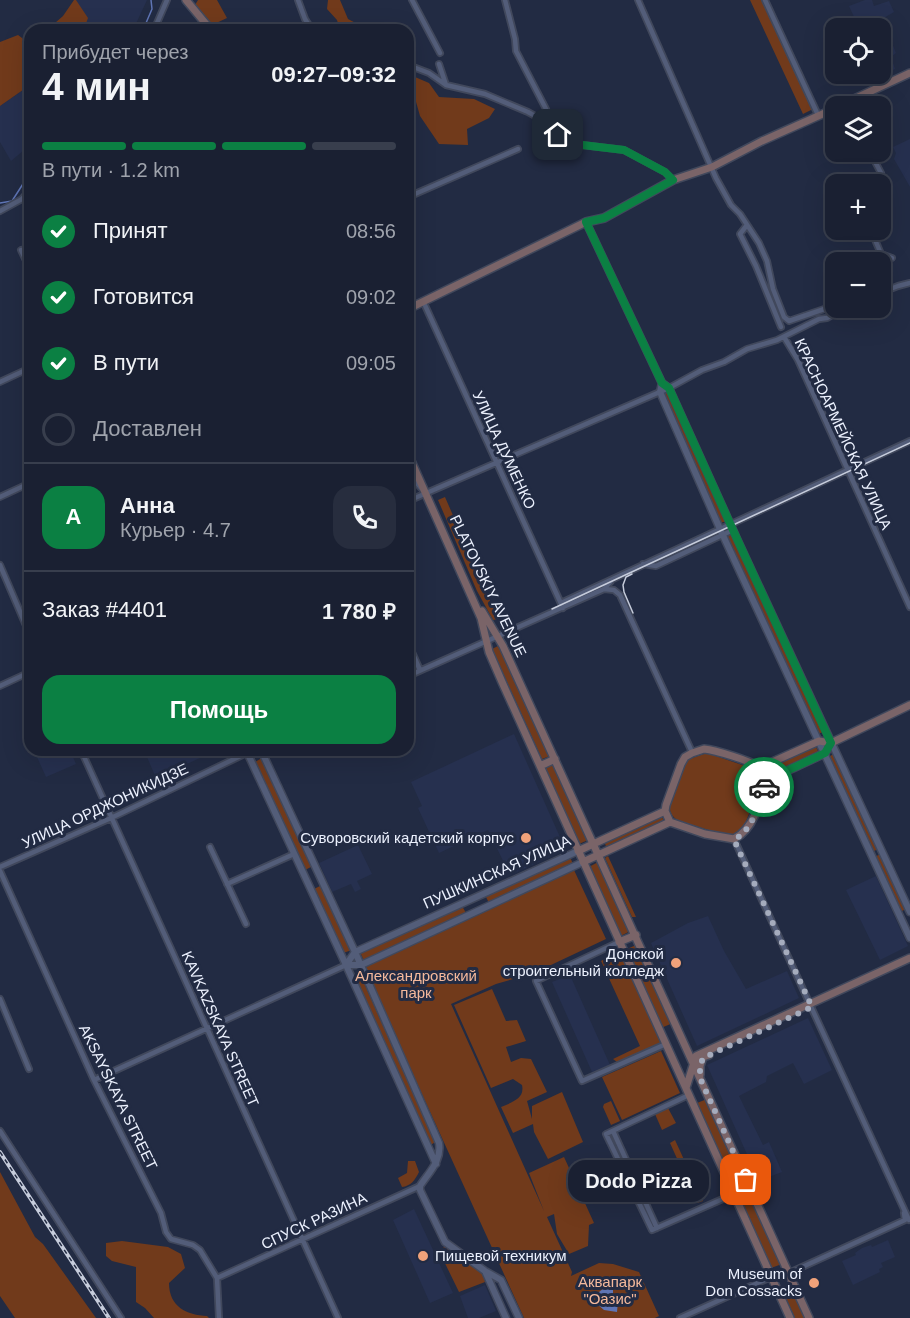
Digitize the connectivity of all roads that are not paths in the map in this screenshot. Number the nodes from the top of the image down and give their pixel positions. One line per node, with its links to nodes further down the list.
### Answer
1 (167, 0): 8 (street)
2 (186, 0): 9 (main road)
3 (297, 0): 10 (street)
4 (412, 0): 11 (street)
5 (505, 0): 19 (street)
6 (638, 0): 21 (street, КРАСНОАРМЕЙСКАЯ УЛИЦА)
7 (765, 0): 18 (street)
8 (157, 24)
9 (206, 24)
10 (308, 24)
11 (440, 53)
12 (439, 64): 15 (street)
13 (414, 67): 15 (street)
14 (910, 73): 16 (main road)
15 (446, 85): 19 (street)
16 (865, 96)
17 (825, 112): 18 (main road)
18 (818, 115): 21 (main road)
19 (548, 124): 22 (street)
20 (518, 149): 23 (street)
21 (712, 166): 22 (main road); 27 (street, КРАСНОАРМЕЙСКАЯ УЛИЦА)
22 (673, 180): 26 (main road)
23 (414, 194)
24 (24, 197): 25 (street)
25 (0, 211)
26 (586, 222): 34 (main road); 42 (street)
27 (747, 225): 36 (street, КРАСНОАРМЕЙСКАЯ УЛИЦА); 38 (street, КРАСНОАРМЕЙСКАЯ УЛИЦА)
28 (875, 240): 31 (street)
29 (21, 250): 30 (street)
30 (24, 256)
31 (892, 258)
32 (910, 283): 33 (street)
33 (891, 289)
34 (423, 301): 35 (main road); 46 (street, УЛИЦА ДУМЕНКО)
35 (414, 306)
36 (825, 309)
37 (826, 318): 39 (street)
38 (781, 327)
39 (784, 337): 43 (street); 48 (street, КРАСНОАРМЕЙСКАЯ УЛИЦА)
40 (24, 371): 41 (street)
41 (0, 382)
42 (662, 383): 43 (street); 44 (street)
43 (669, 388): 44 (street); 54 (street)
44 (660, 392): 46 (street); 55 (street)
45 (910, 441): 48 (street)
46 (496, 463): 51 (street); 59 (street, УЛИЦА ДУМЕНКО)
47 (414, 467): 51 (main road)
48 (846, 470): 54 (street); 60 (street, КРАСНОАРМЕЙСКАЯ УЛИЦА)
49 (414, 478): 51 (street)
50 (24, 486): 52 (street)
51 (426, 493): 53 (street); 64 (main road, PLATOVSKIY AVENUE); 65 (main road, PLATOVSKIY AVENUE)
52 (0, 497)
53 (414, 498)
54 (732, 527): 55 (street); 61 (street)
55 (721, 532): 57 (street); 63 (street)
56 (0, 566): 62 (street)
57 (613, 578): 58 (street); 59 (street)
58 (604, 589): 59 (street); 74 (street)
59 (562, 605): 64 (street)
60 (910, 607)
61 (774, 620): 63 (street); 73 (street)
62 (24, 621)
63 (765, 625): 72 (street)
64 (496, 636): 65 (street); 80 (main road, PLATOVSKIY AVENUE)
65 (487, 641): 67 (street); 81 (main road, PLATOVSKIY AVENUE)
66 (414, 656): 67 (street)
67 (420, 670): 68 (street)
68 (414, 673)
69 (24, 675): 70 (street)
70 (0, 686)
71 (910, 705): 73 (main road)
72 (819, 741): 73 (main road); 75 (street); 82 (main road)
73 (831, 743): 75 (main road); 91 (street)
74 (692, 752): 82 (main road); 84 (main road)
75 (825, 753): 83 (main road); 94 (street)
76 (84, 756): 85 (street, KAVKAZSKAYA STREET)
77 (238, 756): 85 (street, УЛИЦА ОРДЖОНИКИДЗЕ)
78 (250, 756): 92 (street)
79 (264, 756): 103 (street)
80 (555, 759): 81 (main road); 88 (main road, PLATOVSKIY AVENUE)
81 (540, 766): 90 (main road, PLATOVSKIY AVENUE)
82 (759, 768): 83 (main road)
83 (765, 781): 87 (main road)
84 (665, 811): 86 (main road); 88 (main road, ПУШКИНСКАЯ УЛИЦА)
85 (111, 818): 96 (street, УЛИЦА ОРДЖОНИКИДЗЕ); 109 (street, KAVKAZSKAYA STREET)
86 (670, 822): 87 (main road); 93 (main road, ПУШКИНСКАЯ УЛИЦА)
87 (734, 840): 108 (street)
88 (594, 844): 90 (main road, ПУШКИНСКАЯ УЛИЦА); 93 (main road, PLATOVSKIY AVENUE)
89 (210, 847): 97 (street)
90 (578, 851): 95 (main road, PLATOVSKIY AVENUE); 103 (street, ПУШКИНСКАЯ УЛИЦА)
91 (881, 852): 94 (street); 98 (street)
92 (294, 854): 97 (street); 105 (street)
93 (599, 854): 95 (main road, ПУШКИНСКАЯ УЛИЦА); 100 (main road, PLATOVSKIY AVENUE)
94 (872, 856): 101 (street)
95 (583, 862): 102 (main road, PLATOVSKIY AVENUE); 106 (street, ПУШКИНСКАЯ УЛИЦА)
96 (0, 869): 116 (street, AKSAYSKAYA STREET)
97 (227, 884): 99 (street)
98 (910, 912)
99 (246, 924)
100 (636, 935): 102 (main road); 111 (main road, PLATOVSKIY AVENUE)
101 (910, 938)
102 (619, 942): 110 (main road, PLATOVSKIY AVENUE); 110 (street)
103 (355, 952): 105 (street); 106 (street)
104 (910, 959): 108 (main road)
105 (346, 965): 106 (street, ПУШКИНСКАЯ УЛИЦА); 109 (street, ПУШКИНСКАЯ УЛИЦА); 120 (street)
106 (360, 965): 120 (street)
107 (0, 999): 114 (street)
108 (811, 1005): 112 (main road); 115 (main road); 124 (street)
109 (207, 1029): 116 (street, ПУШКИНСКАЯ УЛИЦА); 127 (street, KAVKAZSKAYA STREET)
110 (666, 1044): 117 (main road, PLATOVSKIY AVENUE)
111 (687, 1048): 112 (main road); 113 (main road, PLATOVSKIY AVENUE)
112 (702, 1054): 113 (main road)
113 (693, 1062): 115 (main road, PLATOVSKIY AVENUE); 117 (main road)
114 (28, 1070)
115 (700, 1078): 122 (main road, PLATOVSKIY AVENUE)
116 (94, 1080): 131 (street, AKSAYSKAYA STREET)
117 (688, 1092): 119 (street); 123 (main road, PLATOVSKIY AVENUE)
118 (0, 1131): 132 (street)
119 (613, 1131): 126 (street); 126 (street)
120 (436, 1164): 121 (street)
121 (420, 1186): 127 (street, СПУСК РАЗИНА); 128 (street)
122 (750, 1188): 123 (main road); 129 (main road, PLATOVSKIY AVENUE)
123 (734, 1194): 126 (street); 130 (main road, PLATOVSKIY AVENUE)
124 (907, 1209): 125 (street)
125 (908, 1220): 129 (street)
126 (657, 1228)
127 (302, 1240): 131 (street, СПУСК РАЗИНА); 134 (street, KAVKAZSKAYA STREET)
128 (484, 1271): 135 (street); 136 (street)
129 (789, 1273): 130 (street); 139 (main road, PLATOVSKIY AVENUE)
130 (771, 1277): 137 (street); 138 (main road, PLATOVSKIY AVENUE)
131 (217, 1278): 133 (street, AKSAYSKAYA STREET)
132 (121, 1318)
133 (219, 1318)
134 (338, 1318)
135 (506, 1318)
136 (519, 1318)
137 (681, 1318)
138 (790, 1318)
139 (809, 1318)

